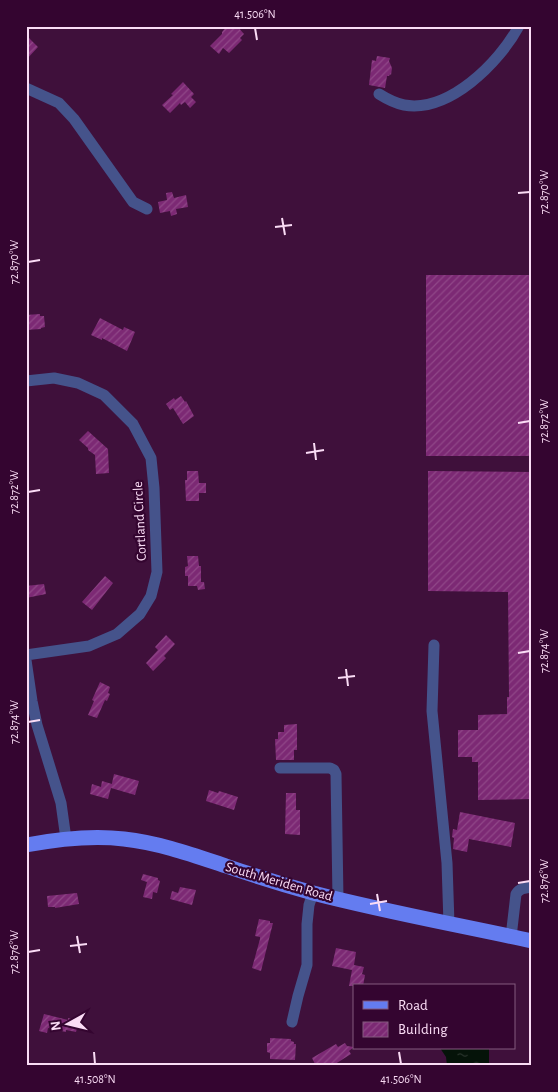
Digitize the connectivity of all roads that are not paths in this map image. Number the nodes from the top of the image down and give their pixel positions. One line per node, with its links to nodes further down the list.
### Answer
1 (519, 26): 3 (street)
2 (26, 88): 4 (street)
3 (379, 94)
4 (147, 209)
5 (26, 381): 7 (street, Cortland Circle)
6 (434, 645): 15 (street)
7 (26, 654)
8 (26, 660): 10 (street)
9 (280, 768): 14 (street)
10 (66, 839): 11 (main road, South Meriden Road); 13 (main road, South Meriden Road)
11 (26, 845)
12 (532, 887): 16 (street)
13 (313, 892): 14 (main road, South Meriden Road); 18 (street)
14 (338, 899): 15 (main road, South Meriden Road)
15 (449, 924): 16 (main road, South Meriden Road)
16 (511, 937): 17 (main road, South Meriden Road)
17 (532, 941)
18 (292, 1022)

